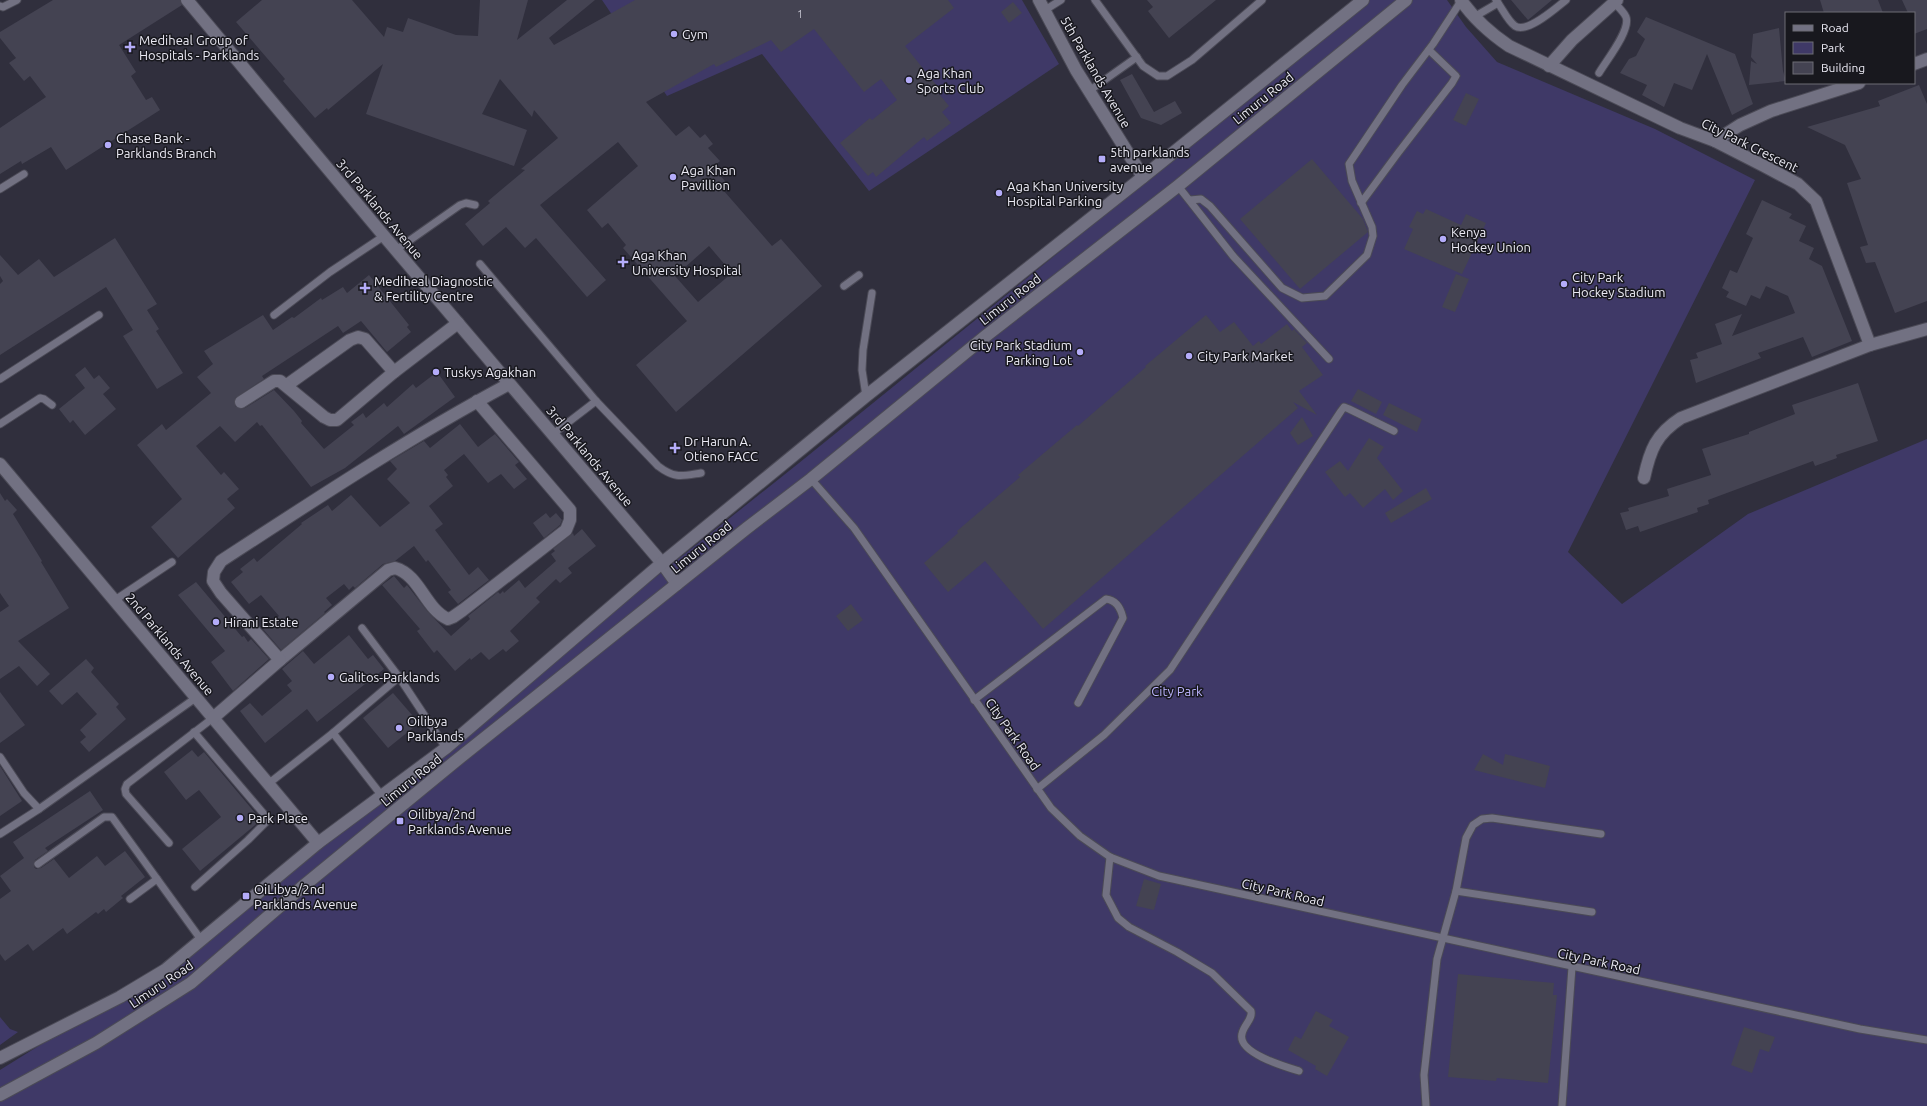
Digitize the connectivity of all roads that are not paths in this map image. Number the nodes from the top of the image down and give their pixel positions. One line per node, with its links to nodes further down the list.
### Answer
1 (17, 0): 13 (lane)
2 (187, 0): 31 (street, 3rd Parklands Avenue)
3 (1061, 0): 12 (lane)
4 (1095, 0): 16 (lane)
5 (1262, 0): 16 (lane)
6 (1363, 0): 25 (street, Limuru Road)
7 (1406, 0): 26 (street, Limuru Road)
8 (1461, 0): 14 (street, City Park Crescent); 15 (lane)
9 (1566, 0): 11 (lane)
10 (1615, 1): 19 (street); 20 (lane)
11 (1497, 2): 14 (lane)
12 (1042, 5): 22 (street, 5th Parklands Avenue)
13 (0, 6)
14 (1474, 17): 19 (street, City Park Crescent)
15 (1429, 50): 29 (lane); 29 (lane)
16 (1137, 57): 22 (lane)
17 (1927, 59): 18 (street)
18 (1915, 64)
19 (1549, 66): 23 (street, City Park Crescent)
20 (1599, 73)
21 (1856, 84): 23 (street)
22 (1089, 91): 25 (street, 5th Parklands Avenue)
23 (1715, 141): 41 (street, City Park Crescent)
24 (24, 174): 27 (lane)
25 (1143, 178): 47 (street, Limuru Road)
26 (1178, 186): 28 (lane); 58 (street, Limuru Road)
27 (0, 189)
28 (1190, 200): 29 (lane); 42 (lane)
29 (1361, 203)
30 (475, 205): 32 (lane)
31 (384, 236): 32 (street, 3rd Parklands Avenue); 38 (lane)
32 (396, 250): 39 (street, 3rd Parklands Avenue)
33 (480, 264): 49 (lane)
34 (859, 275): 35 (lane)
35 (844, 286)
36 (872, 293): 47 (lane)
37 (99, 315): 44 (lane)
38 (274, 315)
39 (458, 323): 43 (street); 45 (street, 3rd Parklands Avenue)
40 (1927, 329): 41 (street)
41 (1870, 345): 57 (street)
42 (1329, 359)
43 (394, 372): 46 (street); 46 (street)
44 (0, 379)
45 (509, 384): 48 (street); 54 (street, 3rd Parklands Avenue)
46 (287, 385): 50 (street)
47 (866, 396): 60 (street, Limuru Road)
48 (477, 401): 64 (street); 64 (street)
49 (596, 401): 54 (lane); 56 (lane)
50 (241, 402)
51 (52, 405): 52 (lane)
52 (0, 424)
53 (1394, 431): 75 (lane)
54 (553, 434): 60 (street, 3rd Parklands Avenue)
55 (0, 464): 62 (street, 2nd Parklands Avenue)
56 (701, 473)
57 (1644, 478)
58 (811, 479): 61 (street, Limuru Road); 67 (lane, City Park Road)
59 (172, 562): 62 (lane)
60 (662, 563): 61 (street, 3rd Parklands Avenue); 72 (street, Limuru Road)
61 (676, 584): 95 (street, Limuru Road)
62 (115, 600): 66 (street, 2nd Parklands Avenue)
63 (362, 628): 65 (lane)
64 (280, 660): 69 (street)
65 (399, 677): 71 (lane); 72 (lane)
66 (197, 697): 69 (street, 2nd Parklands Avenue); 77 (lane)
67 (974, 700): 68 (lane); 75 (lane, City Park Road)
68 (1078, 702)
69 (213, 718): 70 (lane); 74 (street, 2nd Parklands Avenue)
70 (194, 732): 80 (lane); 85 (lane)
71 (333, 733): 74 (lane); 76 (lane)
72 (446, 748): 76 (street, Limuru Road)
73 (0, 757): 77 (lane)
74 (268, 784): 81 (street, 2nd Parklands Avenue)
75 (1037, 789): 82 (lane, City Park Road)
76 (382, 796): 81 (street, Limuru Road)
77 (40, 809): 78 (lane)
78 (0, 834)
79 (1601, 834): 86 (lane)
80 (169, 843)
81 (318, 843): 90 (street, Limuru Road)
82 (1110, 857): 89 (lane, City Park Road); 94 (lane)
83 (38, 864): 84 (lane)
84 (157, 878): 87 (lane); 90 (lane)
85 (194, 887)
86 (1456, 890): 88 (lane); 89 (lane)
87 (130, 900)
88 (1592, 912)
89 (1442, 939): 91 (lane, City Park Road); 96 (lane)
90 (202, 941): 93 (street, Limuru Road)
91 (1572, 967): 92 (lane, City Park Road); 97 (lane)
92 (1927, 1040)
93 (0, 1058)
94 (1299, 1071)
95 (0, 1095)
96 (1426, 1106)
97 (1562, 1106)

